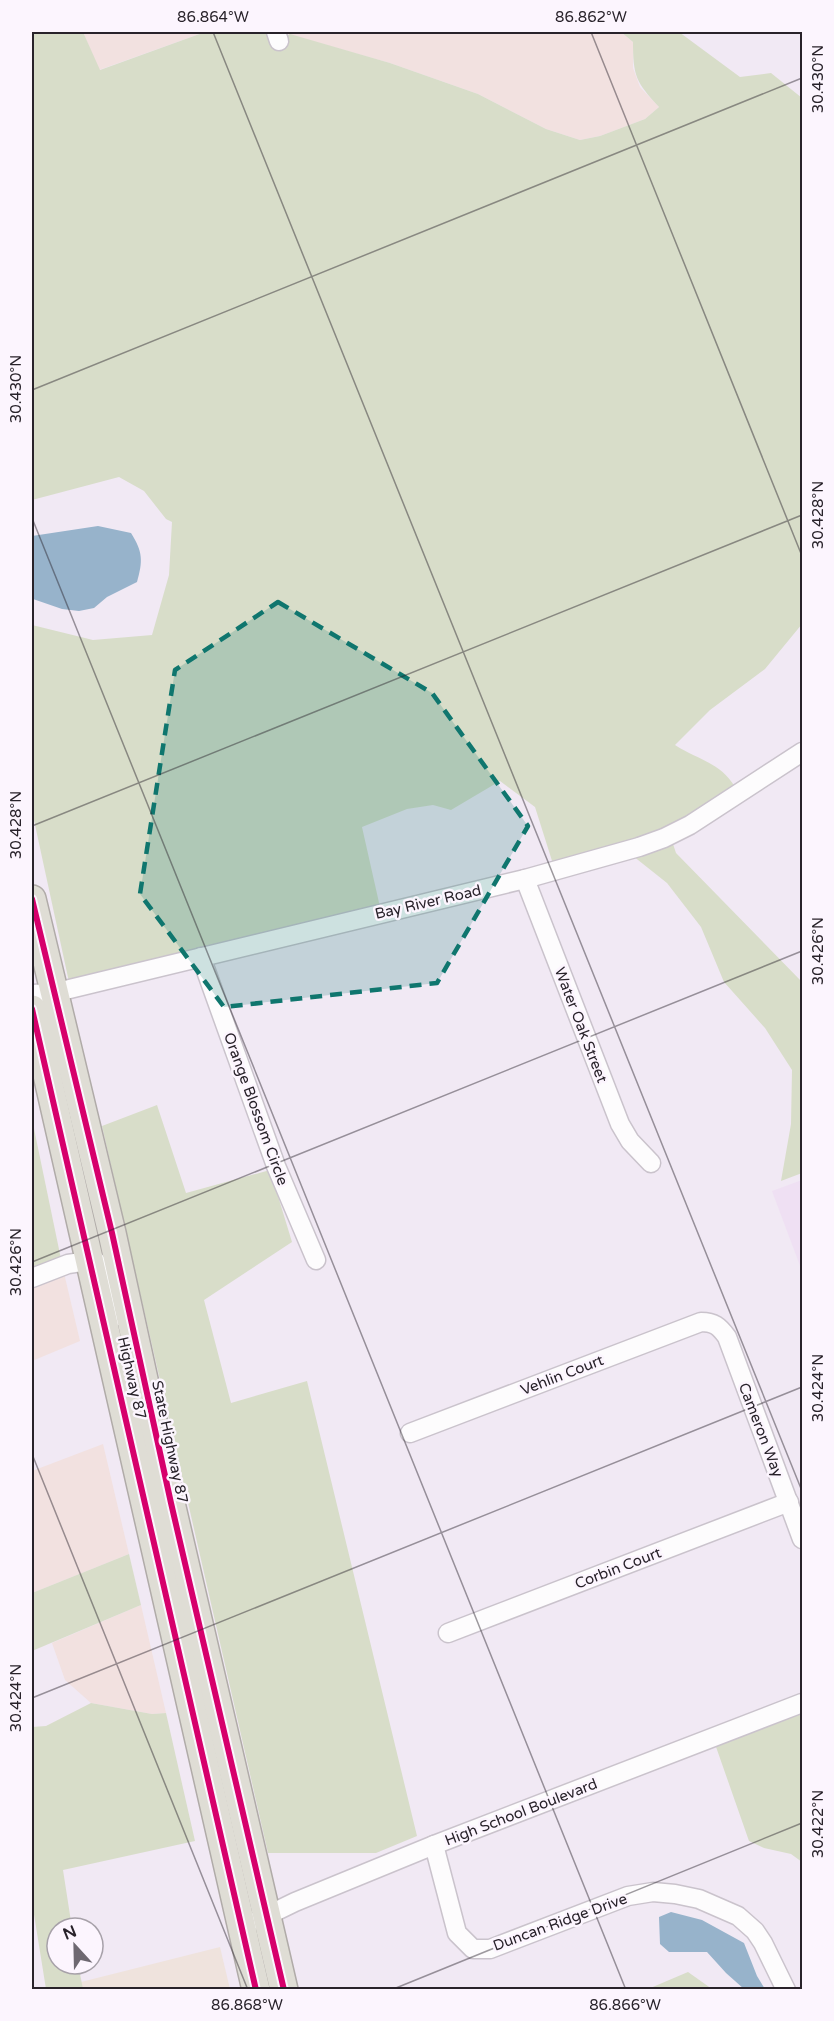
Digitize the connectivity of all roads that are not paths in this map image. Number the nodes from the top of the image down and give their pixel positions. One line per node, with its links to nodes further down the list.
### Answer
1 (800, 760): 2 (street, Bay River Road)
2 (525, 879): 4 (street, Bay River Road); 6 (street, Water Oak Street)
3 (32, 899): 5 (highway, State Highway 87)
4 (201, 957): 5 (street, Bay River Road); 7 (street, Orange Blossom Circle)
5 (39, 999): 8 (highway); 13 (highway, State Highway 87)
6 (651, 1163)
7 (316, 1260)
8 (89, 1261): 9 (street); 13 (street, Highway 87); 19 (highway)
9 (32, 1278)
10 (715, 1324): 11 (street, Vehlin Court); 12 (street, Cameron Way)
11 (410, 1433)
12 (789, 1502): 14 (street, Cameron Way); 15 (street, Corbin Court)
13 (171, 1503): 18 (highway, State Highway 87)
14 (802, 1539)
15 (448, 1633)
16 (802, 1703): 17 (street, High School Boulevard)
17 (434, 1845): 18 (street, High School Boulevard); 22 (street, Duncan Ridge Drive)
18 (267, 1916): 19 (street, High School Boulevard); 21 (highway, State Highway 87)
19 (242, 1925): 20 (highway)
20 (256, 1989)
21 (284, 1989)
22 (786, 1989)

